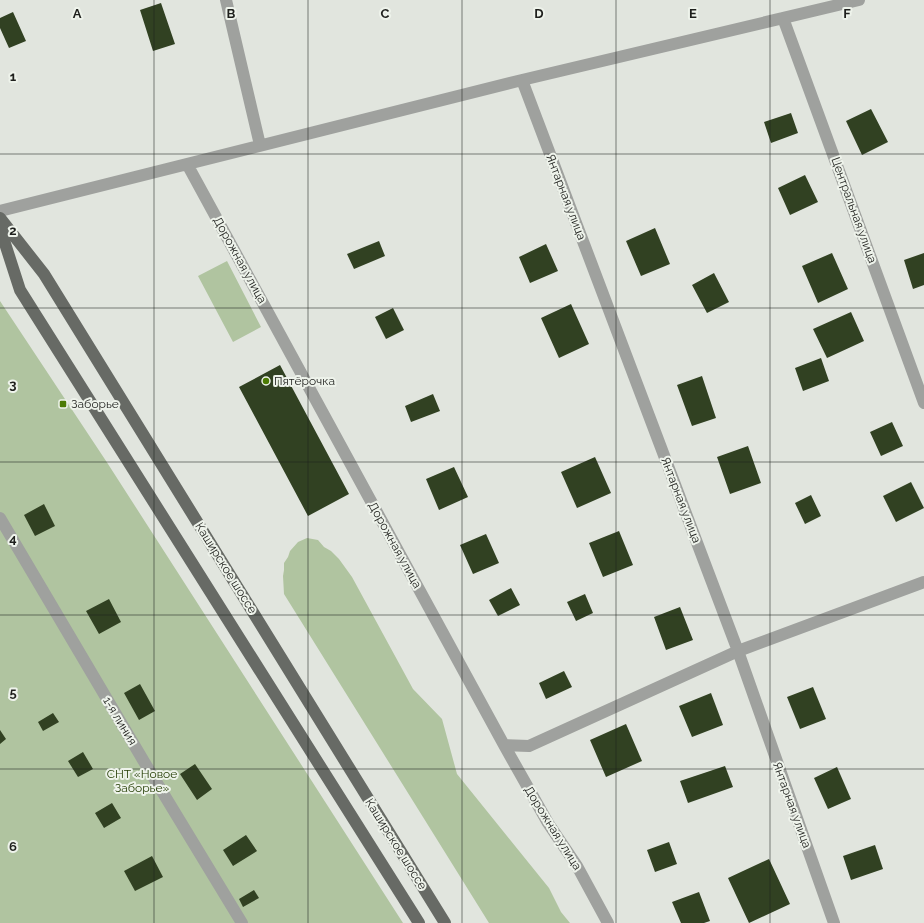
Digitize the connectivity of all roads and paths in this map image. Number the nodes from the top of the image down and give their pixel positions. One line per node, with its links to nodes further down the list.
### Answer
1 (226, 0): 5 (street)
2 (859, 0): 3 (street)
3 (784, 18): 4 (street); 10 (street, Центральная улица)
4 (522, 80): 5 (street); 13 (street, Янтарная улица)
5 (260, 145): 6 (street)
6 (187, 164): 7 (street); 14 (street, Дорожная улица)
7 (0, 211)
8 (0, 218): 17 (main road, Каширское шоссе)
9 (0, 228): 16 (main road, Каширское шоссе)
10 (924, 403)
11 (0, 518): 15 (street, 1-я линия)
12 (924, 582): 13 (street)
13 (738, 651): 14 (street); 19 (street, Янтарная улица)
14 (504, 745): 18 (street, Дорожная улица)
15 (242, 923)
16 (420, 923)
17 (445, 923)
18 (608, 923)
19 (834, 923)

